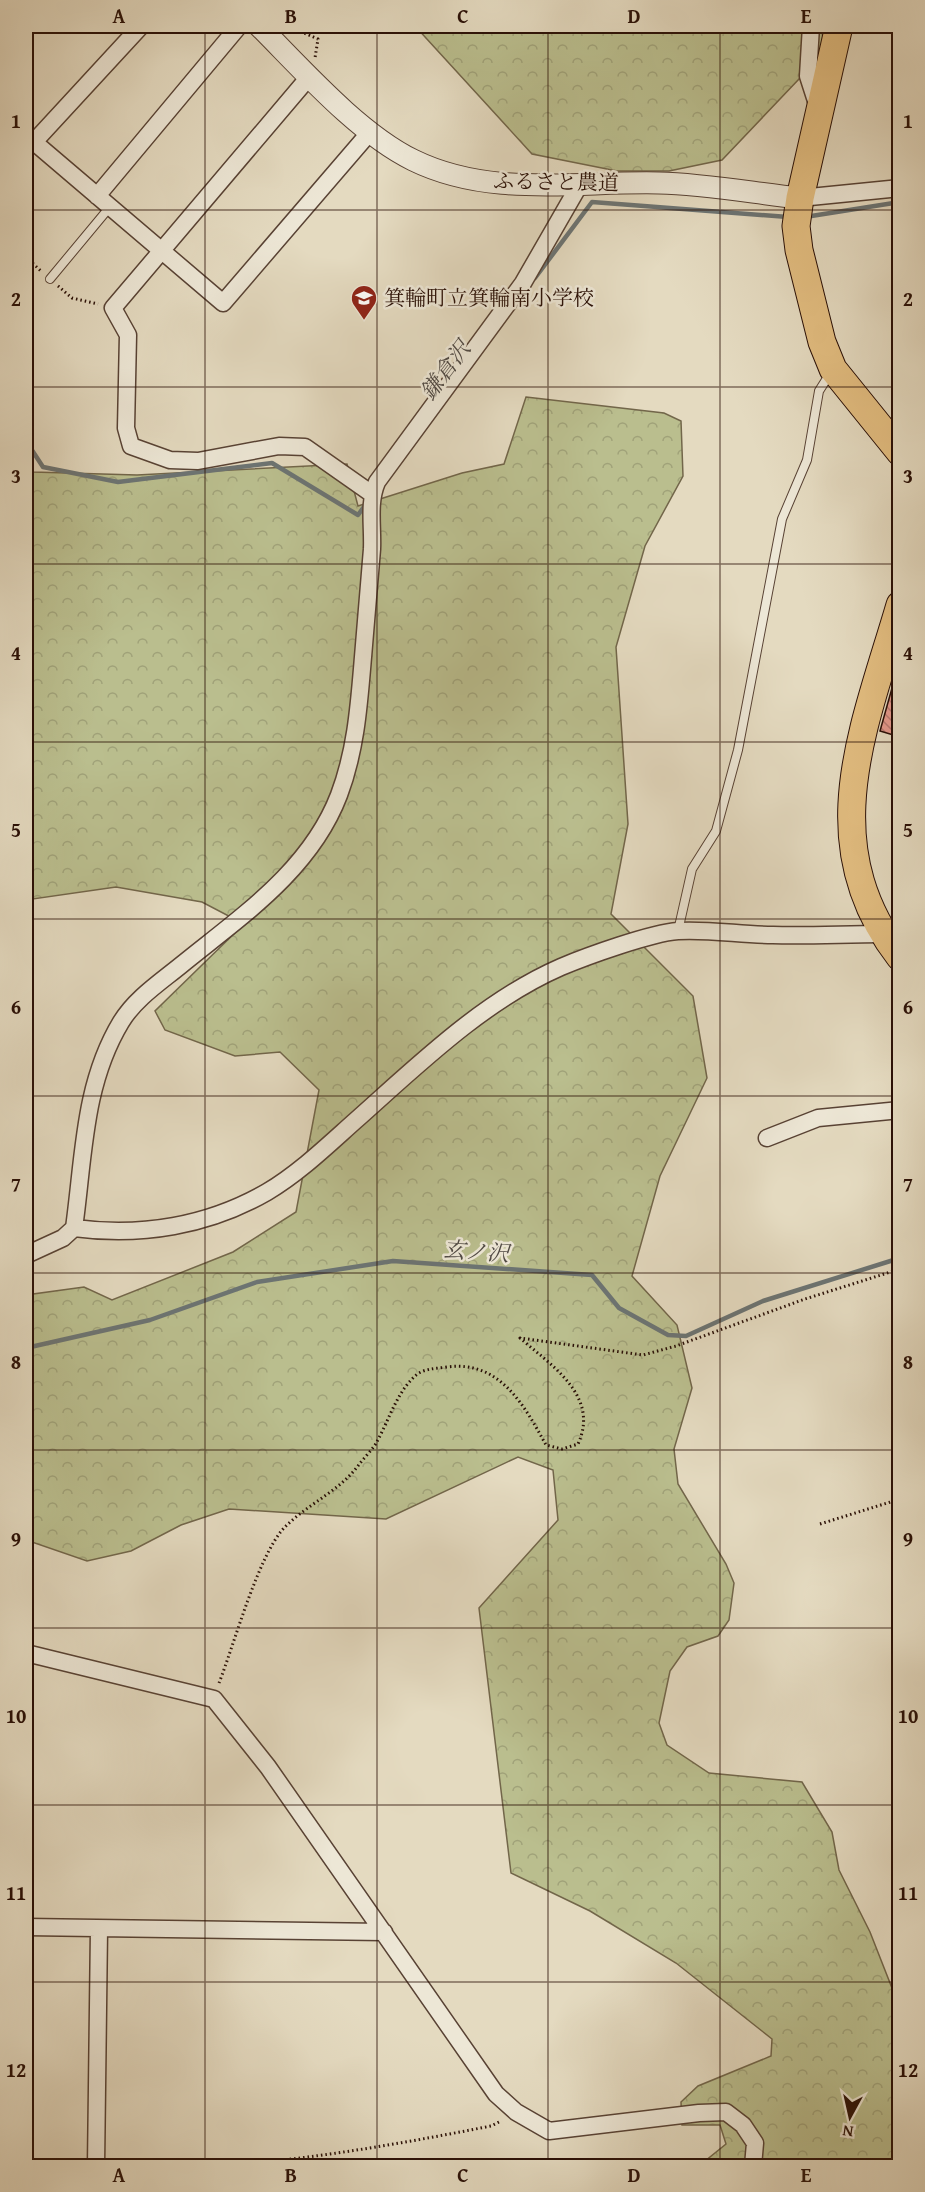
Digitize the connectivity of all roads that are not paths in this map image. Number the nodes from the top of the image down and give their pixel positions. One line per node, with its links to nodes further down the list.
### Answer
1 (141, 26): 12 (street)
2 (239, 26): 12 (street)
3 (259, 26): 6 (street, ふるさと農道)
4 (811, 26): 7 (street)
5 (839, 26): 7 (main road)
6 (309, 77): 8 (street, ふるさと農道); 13 (street)
7 (820, 111): 11 (main road)
8 (370, 132): 9 (street, ふるさと農道); 13 (street)
9 (580, 184): 11 (street, ふるさと農道); 17 (street)
10 (900, 188): 11 (street)
11 (800, 198): 15 (main road)
12 (103, 202): 13 (street); 14 (lane)
13 (161, 250): 17 (street)
14 (50, 279)
15 (833, 369): 16 (main road); 19 (lane)
16 (900, 453)
17 (372, 494): 24 (street)
18 (900, 605): 20 (main road)
19 (678, 931): 20 (street); 24 (street)
20 (882, 934): 21 (main road)
21 (900, 957)
22 (900, 1110): 23 (street)
23 (767, 1138)
24 (74, 1228): 25 (street)
25 (26, 1255)
26 (26, 1653): 29 (street)
27 (26, 1927): 28 (street)
28 (99, 1929): 29 (street); 30 (street)
29 (384, 1932): 31 (street)
30 (96, 2165)
31 (753, 2166)

